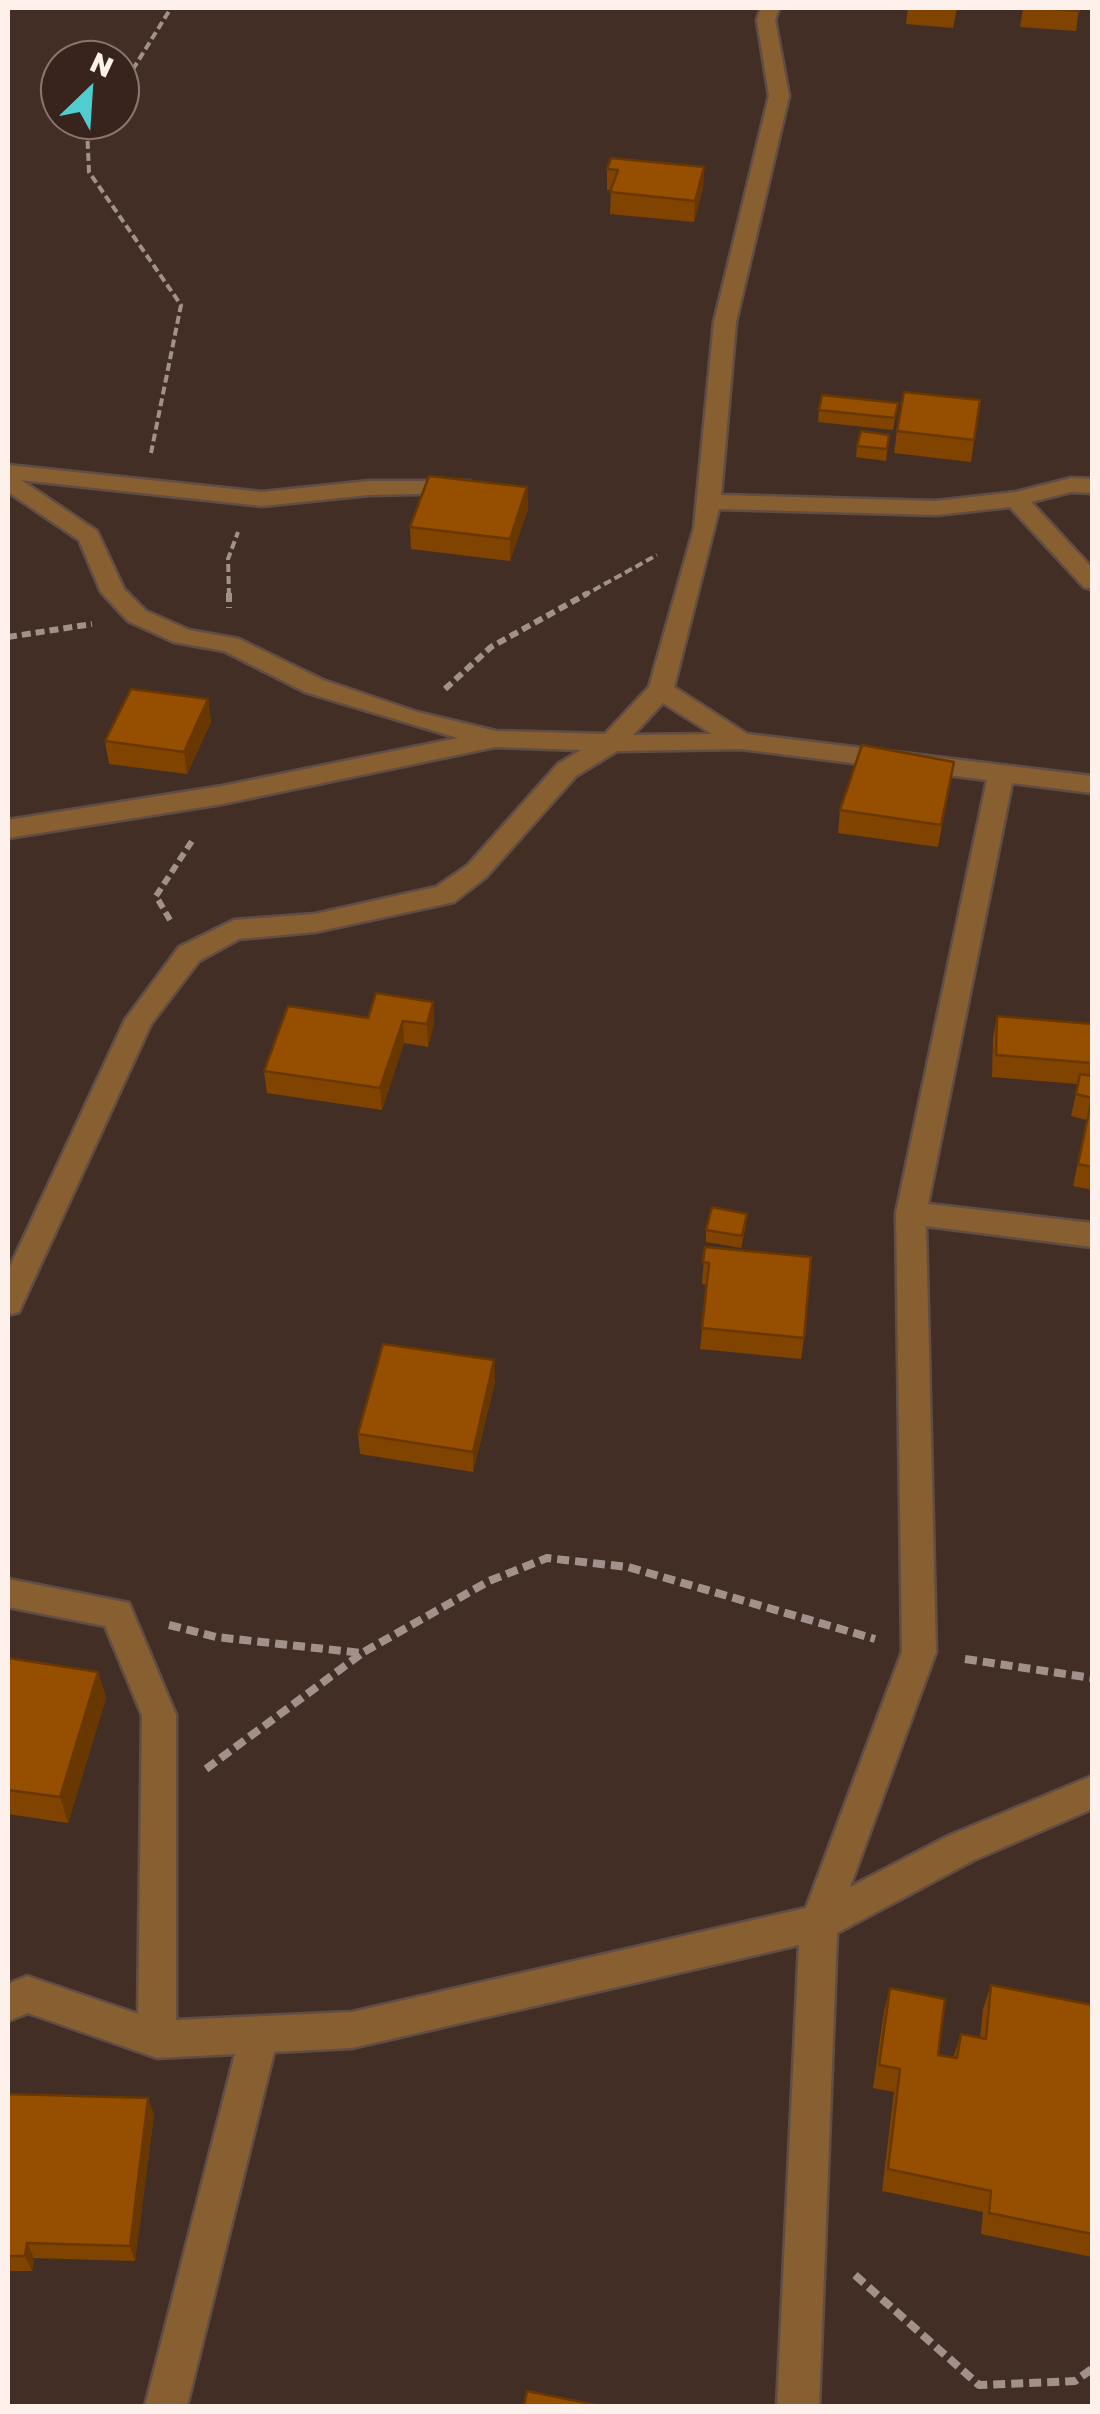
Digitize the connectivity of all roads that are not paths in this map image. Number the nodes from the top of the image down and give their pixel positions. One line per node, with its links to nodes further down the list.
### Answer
1 (770, 8): 7 (street)
2 (8, 472): 4 (street)
3 (8, 482): 10 (street)
4 (472, 486)
5 (1092, 486): 6 (street)
6 (1016, 498): 7 (street); 8 (street)
7 (709, 502): 9 (street)
8 (1092, 582)
9 (661, 690): 11 (street); 12 (street)
10 (496, 739): 12 (street); 15 (street)
11 (742, 741): 12 (street); 13 (street)
12 (611, 742): 18 (street)
13 (1001, 773): 14 (street); 16 (street)
14 (1092, 784)
15 (8, 829)
16 (911, 1212): 17 (street); 21 (street)
17 (1092, 1235)
18 (8, 1304)
19 (8, 1593): 24 (street)
20 (1092, 1792): 21 (street)
21 (819, 1923): 23 (street); 26 (street)
22 (8, 2004): 24 (street)
23 (259, 2034): 24 (street); 25 (street)
24 (158, 2039)
25 (166, 2406)
26 (798, 2406)

